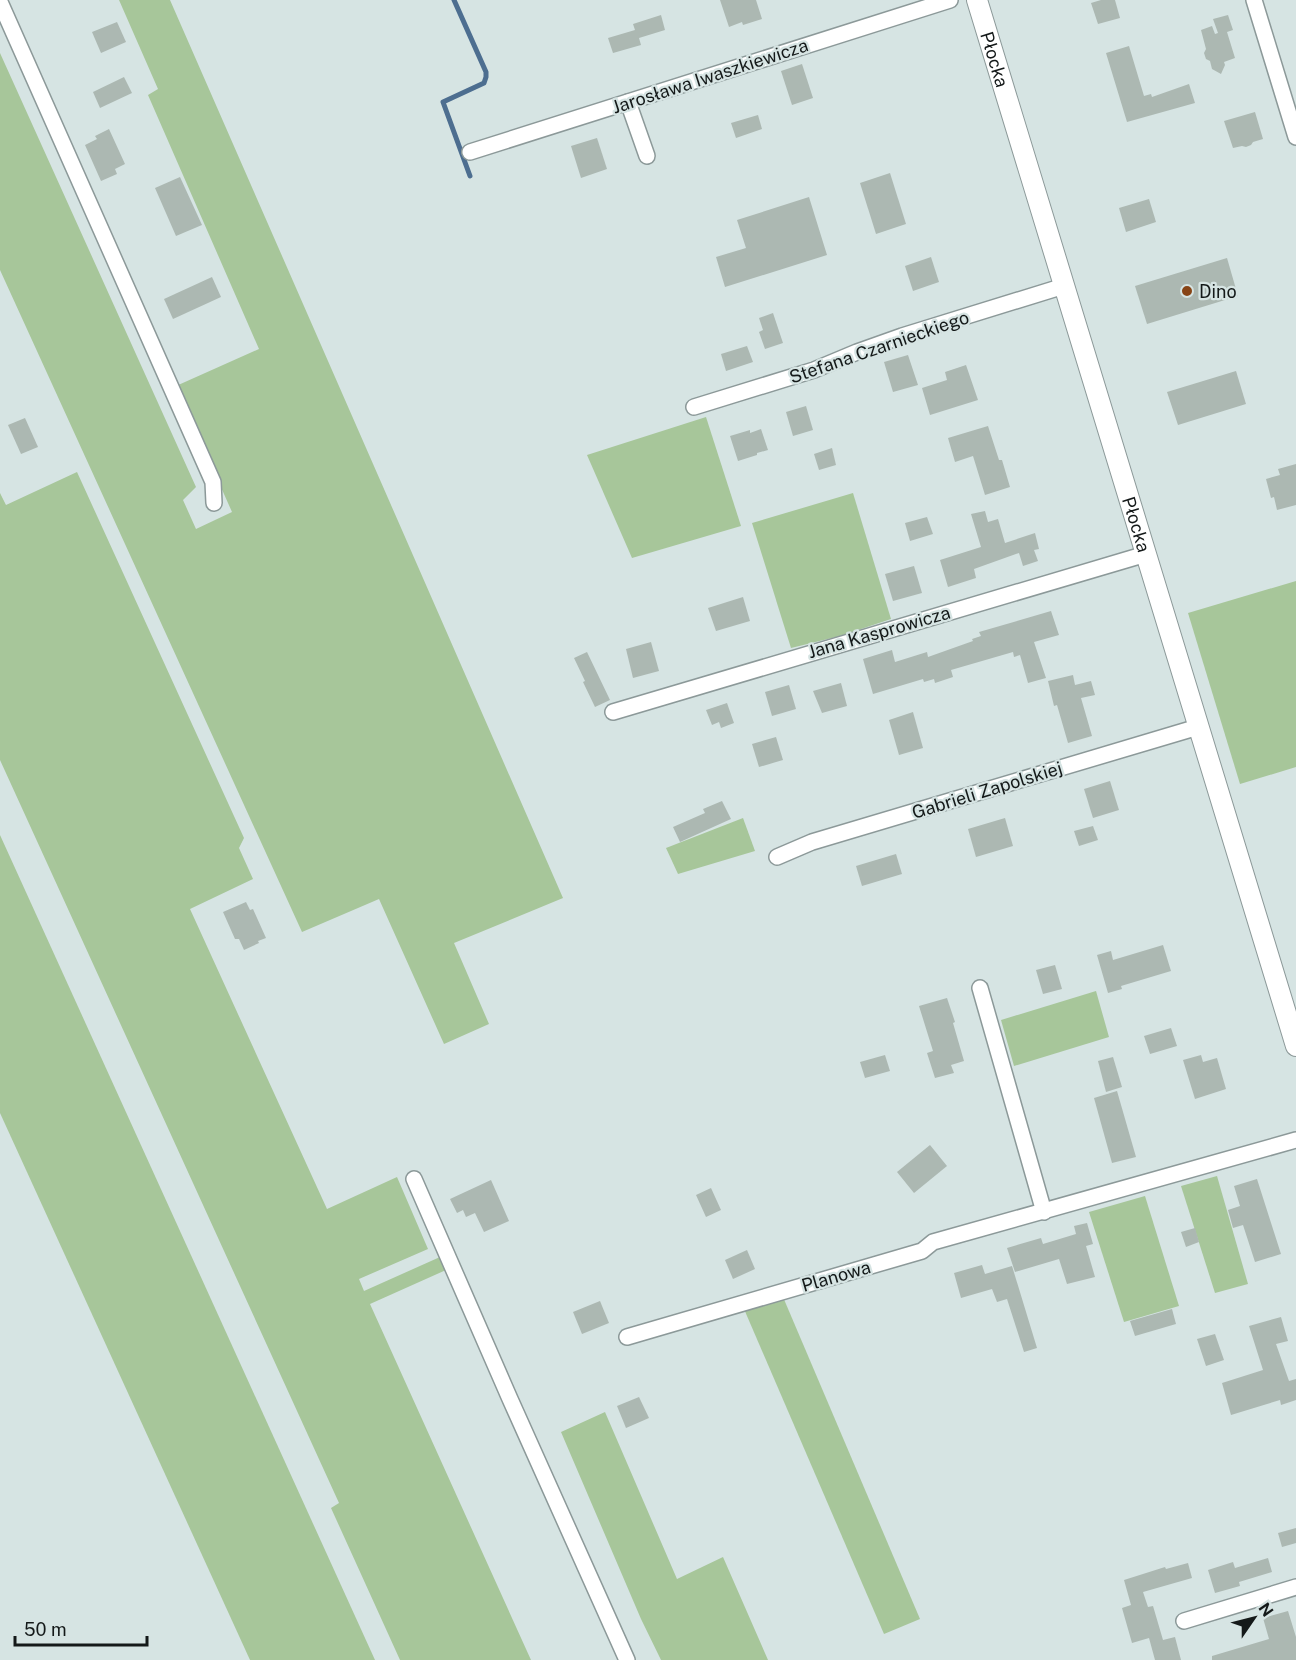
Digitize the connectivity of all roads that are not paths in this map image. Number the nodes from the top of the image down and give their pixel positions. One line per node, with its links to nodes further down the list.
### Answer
1 (950, 0): 5 (street, Jarosława Iwaszkiewicza)
2 (977, 0): 9 (street, Płocka)
3 (1254, 0): 6 (street)
4 (0, 2): 11 (street)
5 (628, 102): 7 (street, Jarosława Iwaszkiewicza); 8 (street)
6 (1296, 137)
7 (470, 152)
8 (647, 156)
9 (1064, 286): 10 (street, Stefana Czarnieckiego); 12 (street, Płocka)
10 (694, 407)
11 (214, 503)
12 (1146, 554): 13 (street, Jana Kasprowicza); 14 (street, Płocka)
13 (613, 712)
14 (1198, 727): 15 (street, Gabrieli Zapolskiej); 17 (street, Płocka)
15 (777, 857)
16 (980, 988): 20 (street)
17 (1296, 1046)
18 (1296, 1140): 20 (street, Planowa)
19 (414, 1179): 24 (street)
20 (1044, 1212): 21 (street, Planowa)
21 (627, 1337)
22 (1296, 1587): 23 (street)
23 (1184, 1621)
24 (627, 1660)

